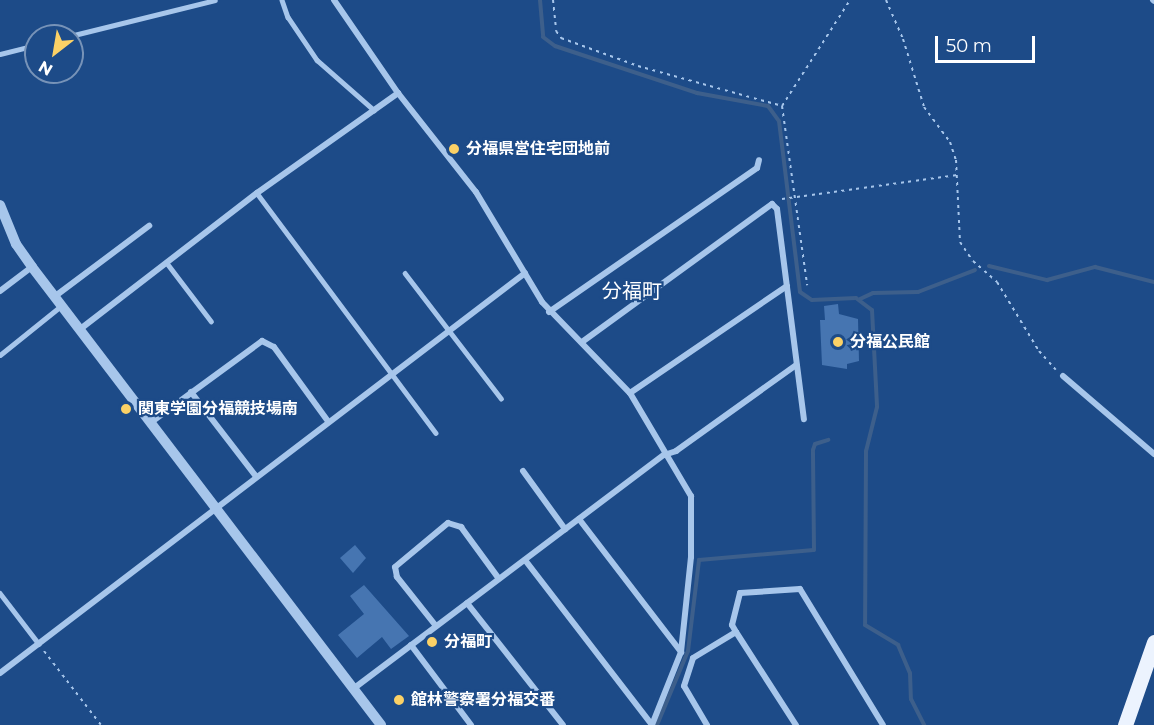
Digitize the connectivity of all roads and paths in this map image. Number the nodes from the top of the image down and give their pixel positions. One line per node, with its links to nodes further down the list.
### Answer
1 (215, 0): 7 (lane)
2 (282, 0): 12 (lane)
3 (334, 0): 10 (street)
4 (553, 0): 11 (path)
5 (850, 0): 11 (path)
6 (886, 0): 14 (path)
7 (84, 33)
8 (24, 48): 9 (lane)
9 (0, 54)
10 (398, 93): 12 (street); 23 (street)
11 (782, 106): 16 (path)
12 (374, 110): 15 (street)
13 (759, 160): 28 (street)
14 (957, 175): 16 (path); 36 (path)
15 (257, 193): 20 (street); 35 (lane)
16 (794, 197): 17 (path); 24 (path)
17 (784, 198)
18 (0, 205): 21 (street)
19 (149, 226): 27 (street)
20 (167, 262): 29 (lane); 30 (street)
21 (32, 267): 26 (street); 27 (street)
22 (405, 273): 31 (lane)
23 (525, 273): 28 (street); 31 (street)
24 (807, 285)
25 (787, 286): 32 (street); 34 (street); 38 (street)
26 (0, 291)
27 (58, 302): 30 (street); 33 (lane)
28 (549, 312): 32 (street)
29 (211, 321)
30 (79, 330): 42 (street)
31 (448, 330): 35 (street); 39 (lane)
32 (582, 342): 38 (street)
33 (0, 355)
34 (796, 365): 40 (street); 45 (street)
35 (394, 373): 41 (street); 43 (lane)
36 (1063, 376): 44 (street)
37 (191, 392): 41 (street); 42 (street); 47 (street)
38 (630, 393): 45 (street)
39 (501, 398)
40 (804, 419)
41 (327, 420): 47 (street)
42 (150, 423): 48 (street)
43 (436, 433)
44 (1154, 454)
45 (664, 455): 49 (street); 60 (street)
46 (523, 471): 50 (street)
47 (255, 476): 48 (street)
48 (214, 507): 58 (street); 62 (street)
49 (579, 519): 50 (street); 60 (street)
50 (565, 529): 51 (street)
51 (525, 560): 52 (street); 67 (street)
52 (499, 579): 54 (street); 55 (street)
53 (0, 593): 58 (lane)
54 (468, 603): 55 (street); 66 (street)
55 (436, 626): 59 (street)
56 (736, 632): 68 (street); 69 (street); 70 (street)
57 (1154, 642): 71 (main road)
58 (39, 644): 61 (street); 63 (path)
59 (411, 645): 62 (street); 65 (street)
60 (681, 652): 67 (street)
61 (0, 673)
62 (353, 689): 64 (street)
63 (101, 725)
64 (381, 725)
65 (471, 725)
66 (563, 725)
67 (652, 725)
68 (707, 725)
69 (796, 725)
70 (883, 725)
71 (1125, 725)

